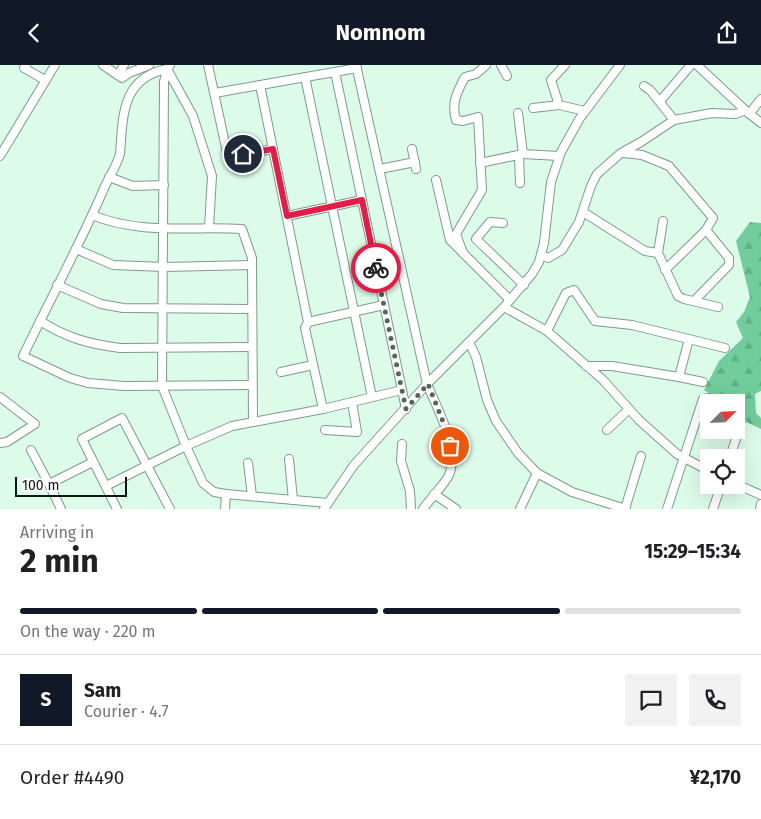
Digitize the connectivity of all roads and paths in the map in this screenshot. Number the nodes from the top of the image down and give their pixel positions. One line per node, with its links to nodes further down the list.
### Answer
1 (26, 65): 19 (street)
2 (55, 65): 19 (street)
3 (103, 65): 16 (street)
4 (124, 65): 16 (street)
5 (149, 65): 16 (street)
6 (208, 65): 22 (street)
7 (486, 65): 38 (street)
8 (501, 65): 17 (street)
9 (565, 65): 25 (street)
10 (620, 65): 27 (street)
11 (692, 65): 24 (street)
12 (697, 65): 28 (street)
13 (357, 66): 15 (street); 39 (street)
14 (168, 67): 40 (street); 43 (street); 51 (street)
15 (335, 72): 18 (street); 44 (street)
16 (118, 75)
17 (506, 76)
18 (305, 77): 20 (street); 45 (street)
19 (45, 80): 34 (street)
20 (260, 85): 22 (street); 32 (street)
21 (644, 86): 24 (street)
22 (215, 93): 32 (street)
23 (761, 99): 28 (street)
24 (660, 101): 30 (street)
25 (559, 105): 26 (street); 27 (street)
26 (532, 108)
27 (585, 111): 37 (street)
28 (747, 112): 30 (street); 31 (street)
29 (518, 113): 36 (street)
30 (674, 120): 35 (street)
31 (761, 123)
32 (273, 149): 48 (street)
33 (412, 149): 39 (street)
34 (1, 151)
35 (621, 153): 46 (street); 53 (street)
36 (521, 154): 37 (street); 38 (street); 42 (street)
37 (559, 156): 57 (street)
38 (480, 163): 55 (street)
39 (380, 169): 83 (street)
40 (109, 177): 43 (street); 47 (street)
41 (436, 180): 55 (street)
42 (520, 183)
43 (164, 185): 52 (street)
44 (362, 200): 45 (street); 65 (street)
45 (332, 207): 48 (street); 69 (street)
46 (583, 212): 56 (street); 57 (street)
47 (92, 215): 52 (street); 54 (street)
48 (287, 216): 71 (street)
49 (663, 221): 56 (street)
50 (503, 223): 62 (street)
51 (209, 227): 52 (street); 58 (street)
52 (164, 229): 59 (street)
53 (706, 229): 60 (street); 63 (street)
54 (76, 249): 59 (street); 61 (street)
55 (463, 253): 64 (street)
56 (658, 253): 60 (street)
57 (541, 255): 62 (street)
58 (252, 265): 59 (street); 68 (street)
59 (164, 267): 67 (street)
60 (665, 270): 63 (street)
61 (58, 285): 67 (street); 70 (street)
62 (524, 285): 64 (street)
63 (694, 301): 66 (street)
64 (507, 303): 72 (street); 74 (street)
65 (384, 305): 69 (street); 86 (street)
66 (718, 307)
67 (163, 308): 68 (street); 75 (street)
68 (252, 309): 76 (street)
69 (354, 312): 71 (street); 88 (street)
70 (40, 321): 75 (street); 85 (street)
71 (308, 322): 78 (street)
72 (548, 331): 73 (street); 79 (street)
73 (689, 339): 77 (street); 81 (street)
74 (468, 341): 83 (street); 108 (street)
75 (163, 347): 76 (street); 85 (street)
76 (252, 347): 84 (street)
77 (725, 347)
78 (313, 365): 80 (street); 91 (street)
79 (586, 366): 81 (street); 93 (street)
80 (281, 372)
81 (679, 377): 82 (street)
82 (703, 382)
83 (428, 384): 92 (street); 113 (street)
84 (252, 385): 85 (street); 94 (street)
85 (162, 386): 99 (street)
86 (402, 390): 88 (street); 92 (street)
87 (0, 397): 97 (street)
88 (372, 397): 89 (street)
89 (352, 402): 91 (street); 95 (street)
90 (700, 408): 102 (street)
91 (323, 409): 94 (street)
92 (406, 409): 119 (street)
93 (628, 409): 96 (street); 102 (street)
94 (253, 422): 99 (street)
95 (325, 429)
96 (607, 430)
97 (0, 443)
98 (402, 444): 124 (street)
99 (186, 446): 106 (street); 112 (street)
100 (31, 450): 109 (street)
101 (641, 457): 128 (street)
102 (684, 457): 107 (street); 129 (street)
103 (289, 459): 117 (street)
104 (93, 462): 106 (street); 109 (street); 110 (street)
105 (248, 463): 116 (street)
106 (147, 465): 110 (street); 122 (street)
107 (700, 466)
108 (537, 473): 127 (street); 128 (street)
109 (49, 484): 120 (street)
110 (106, 486): 121 (street)
111 (745, 488): 115 (street)
112 (226, 494): 116 (street); 123 (street)
113 (434, 494): 125 (street); 126 (street)
114 (718, 494): 130 (street)
115 (761, 495)
116 (252, 496): 117 (street)
117 (293, 499): 119 (street)
118 (761, 504): 131 (street)
119 (326, 506)
120 (61, 509)
121 (117, 509)
122 (170, 509)
123 (225, 509)
124 (411, 509)
125 (423, 509)
126 (456, 509)
127 (520, 509)
128 (625, 509)
129 (667, 509)
130 (713, 509)
131 (760, 509)

